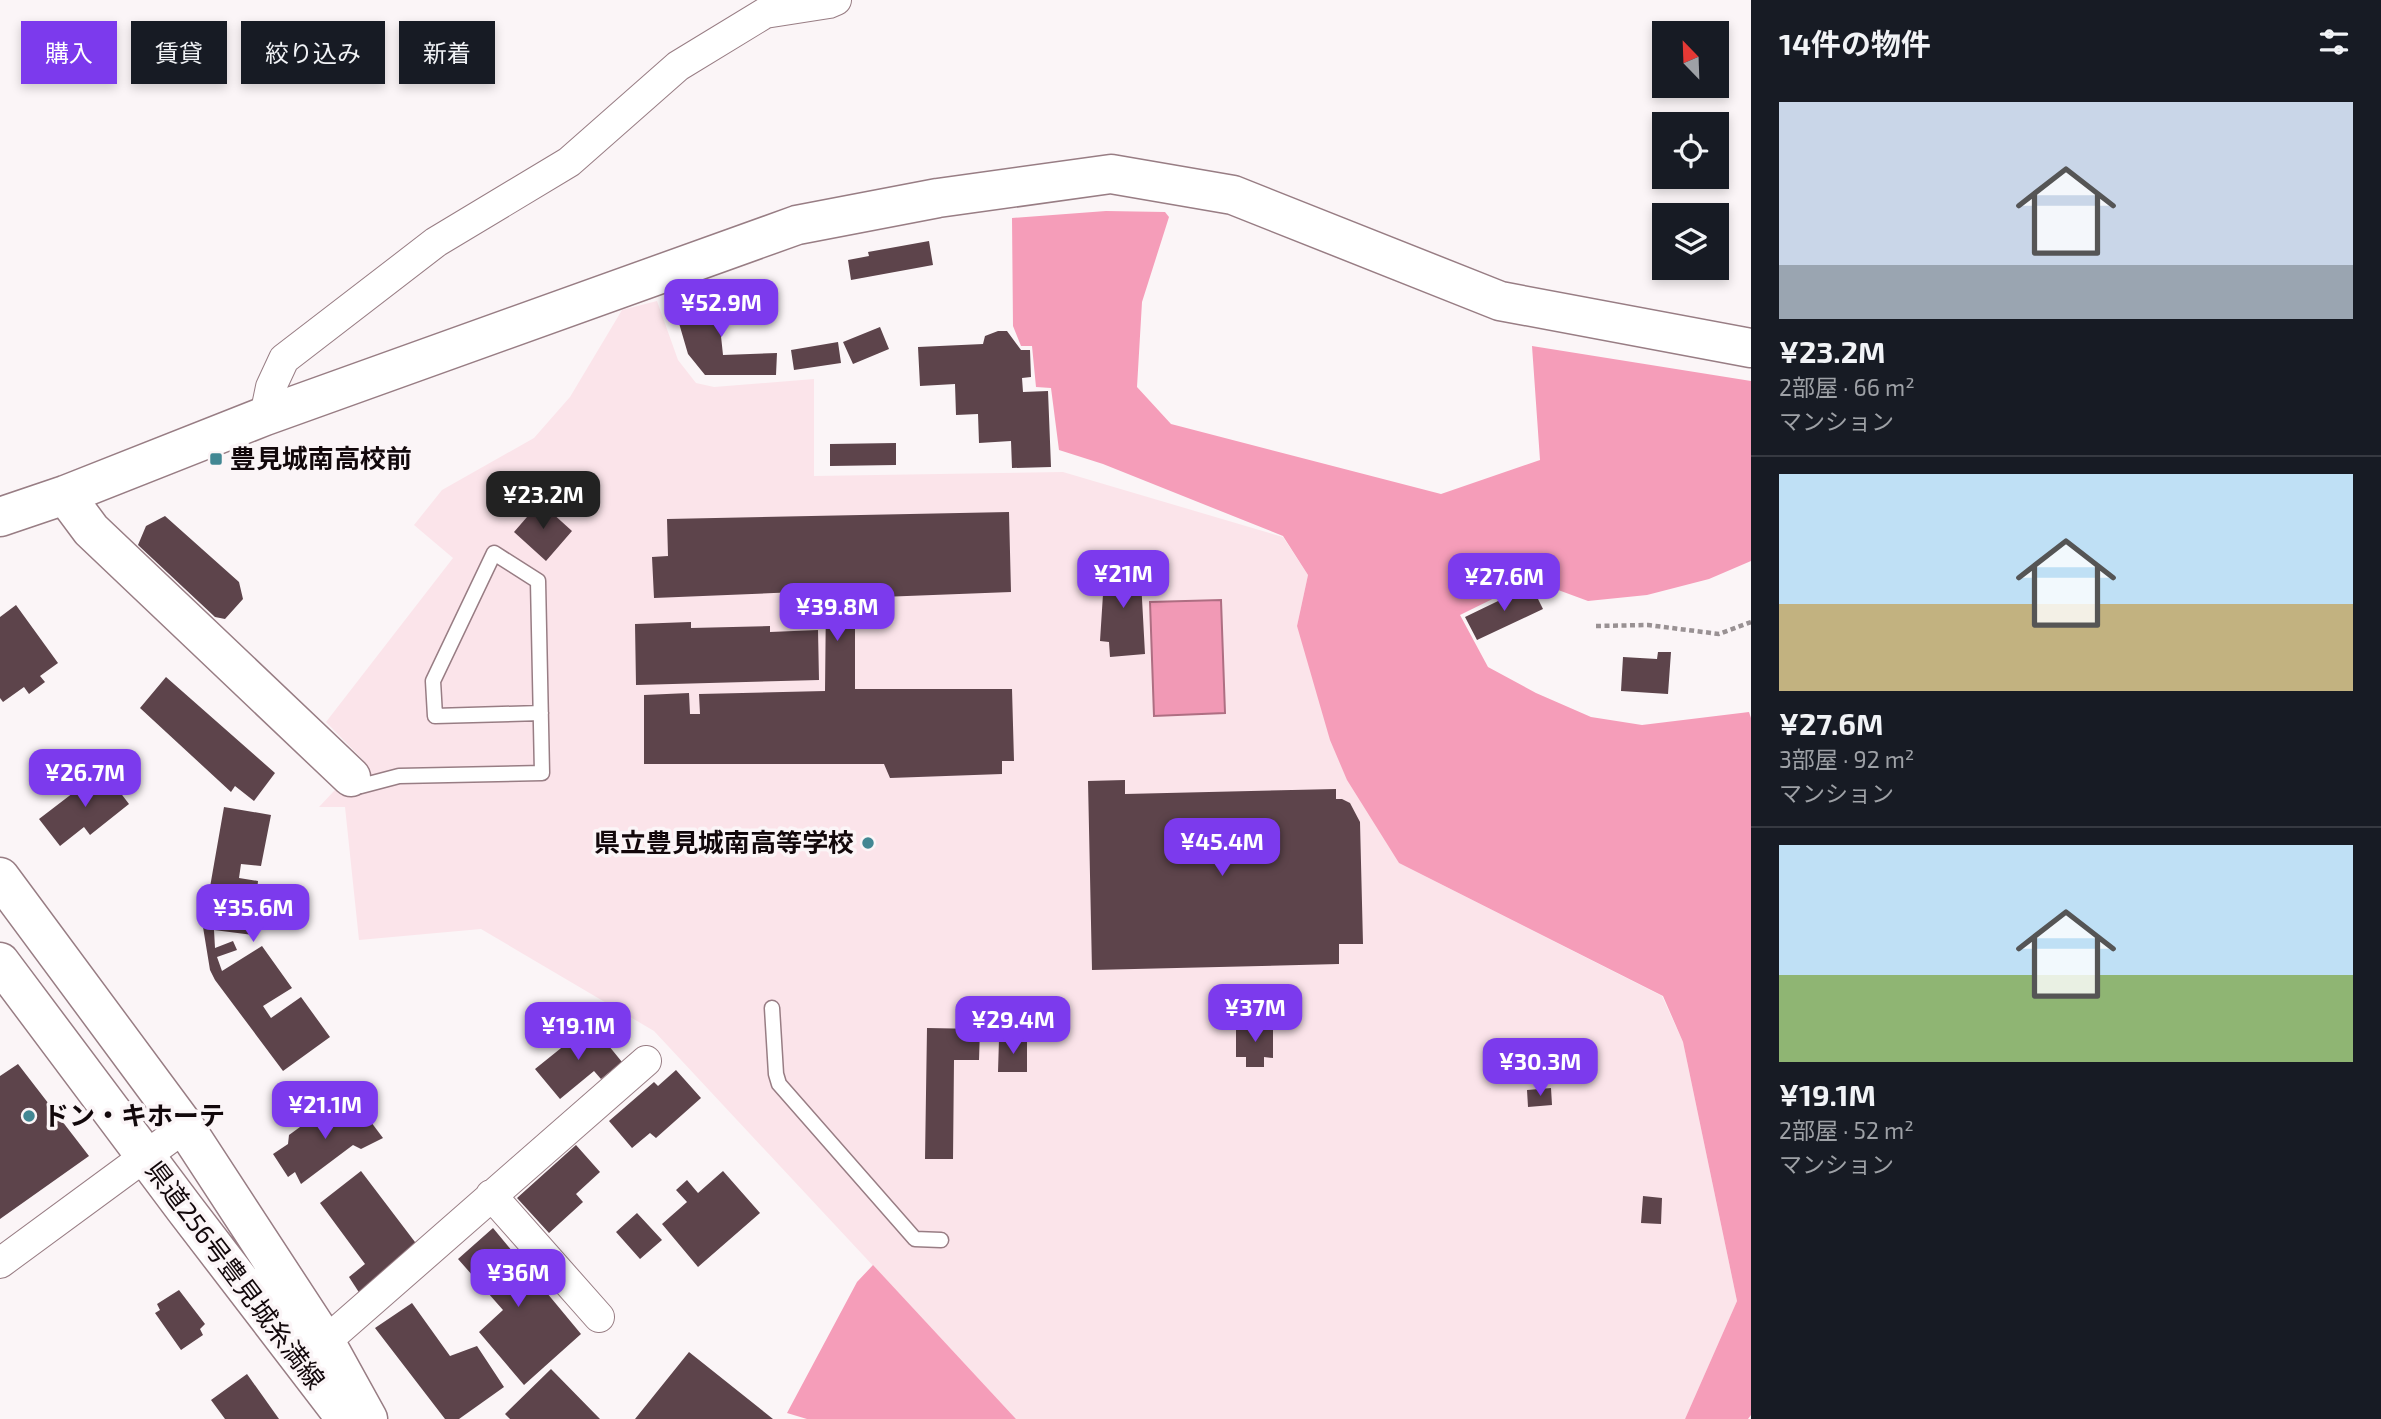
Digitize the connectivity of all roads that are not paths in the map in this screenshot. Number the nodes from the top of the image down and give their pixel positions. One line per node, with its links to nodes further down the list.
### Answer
1 (836, 0): 3 (street)
2 (1751, 348): 3 (street)
3 (265, 416): 4 (street)
4 (65, 495): 5 (street); 7 (street)
5 (0, 517)
6 (541, 713): 6 (lane); 7 (lane)
7 (356, 782)
8 (0, 877): 12 (street, 県道256号豊見城糸満線)
9 (0, 962): 13 (street, 県道256号豊見城糸満線)
10 (772, 1008): 15 (lane)
11 (646, 1061): 14 (street)
12 (185, 1127): 13 (street); 18 (street, 県道256号豊見城糸満線)
13 (144, 1156): 16 (street); 18 (street, 県道256号豊見城糸満線)
14 (491, 1195): 17 (street); 18 (street)
15 (942, 1240)
16 (0, 1262)
17 (599, 1317)
18 (313, 1352): 19 (street, 県道256号豊見城糸満線); 20 (street, 県道256号豊見城糸満線)
19 (346, 1419)
20 (368, 1419)

